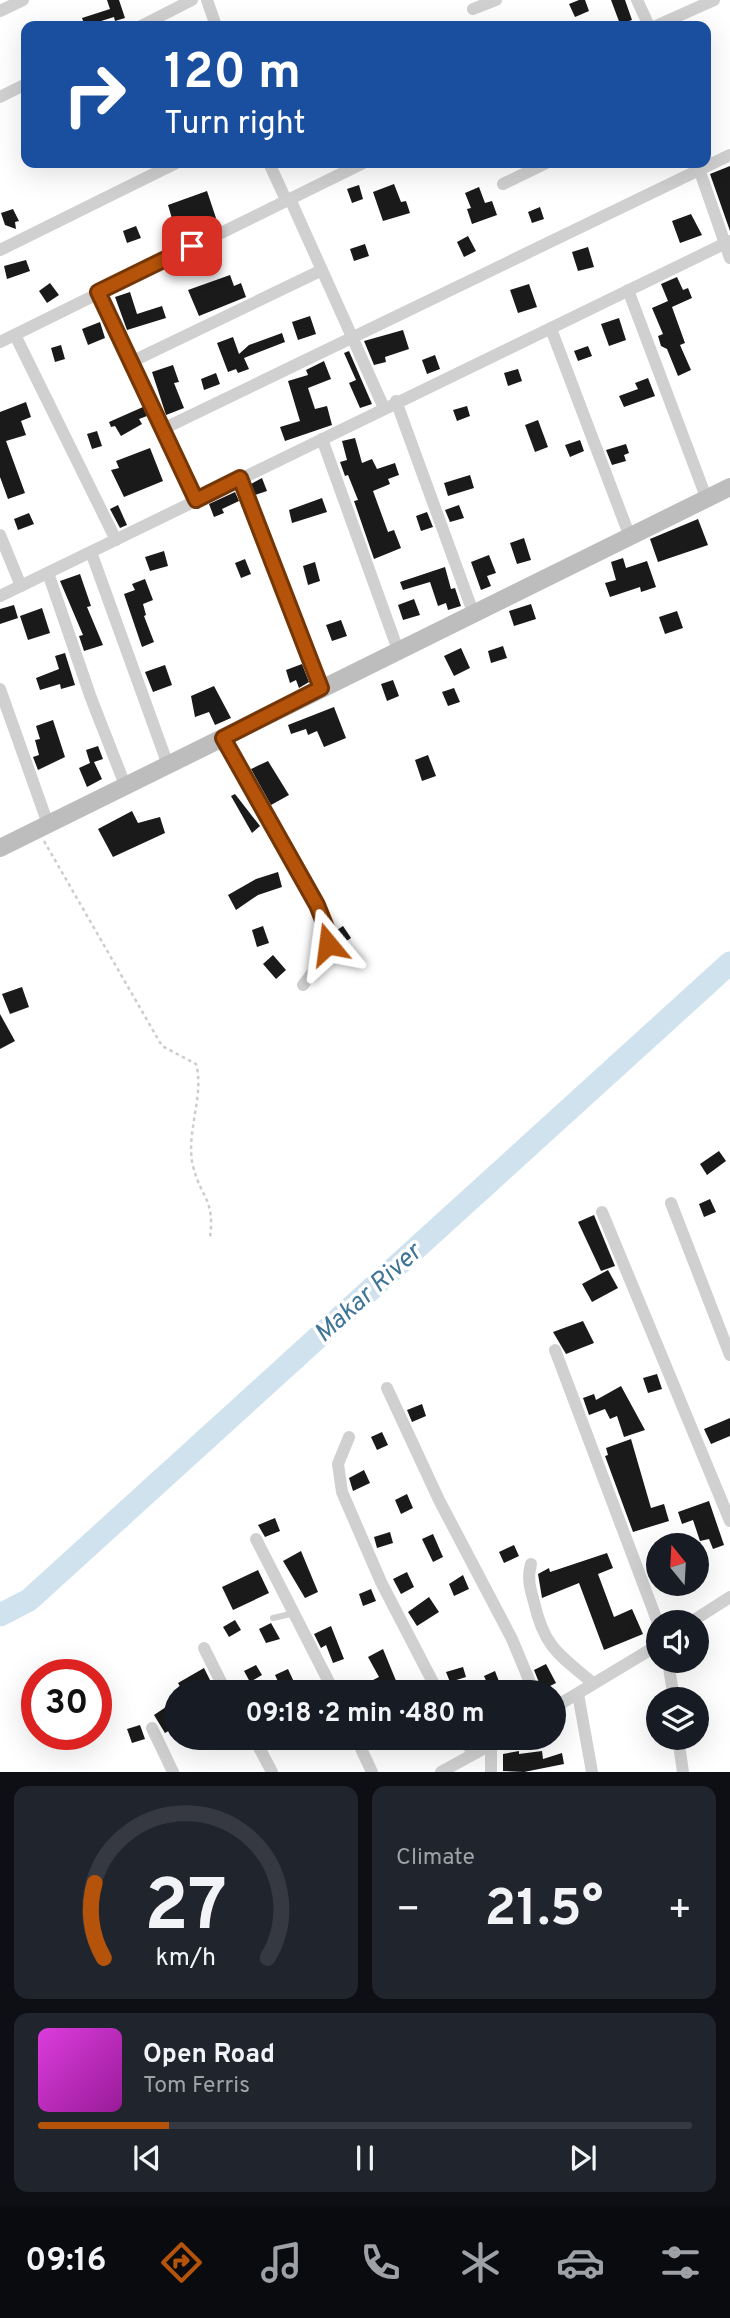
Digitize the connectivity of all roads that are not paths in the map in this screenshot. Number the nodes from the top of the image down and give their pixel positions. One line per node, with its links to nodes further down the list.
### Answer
1 (23, 0): 8 (street)
2 (192, 0): 9 (street)
3 (207, 0): 10 (street)
4 (496, 0): 7 (street)
5 (637, 0): 11 (street)
6 (714, 0): 12 (street)
7 (473, 9)
8 (0, 11)
9 (151, 21)
10 (214, 21)
11 (647, 21)
12 (667, 21)
13 (21, 86): 14 (street)
14 (0, 97)
15 (730, 155): 16 (street)
16 (711, 162)
17 (166, 168): 26 (street)
18 (272, 168): 24 (street)
19 (353, 168): 24 (street)
20 (536, 168): 23 (street)
21 (694, 168): 33 (street)
22 (699, 168): 25 (street)
23 (503, 184)
24 (288, 199): 28 (street); 30 (street)
25 (727, 243): 27 (street); 29 (street)
26 (0, 250)
27 (730, 258)
28 (320, 271): 33 (street); 35 (street)
29 (628, 290): 31 (street); 42 (street)
30 (98, 292): 32 (street); 35 (street)
31 (551, 329): 36 (street); 45 (street)
32 (15, 335): 34 (street); 46 (street)
33 (351, 338): 37 (street); 38 (street)
34 (0, 342)
35 (131, 362): 38 (street)
36 (396, 401): 37 (street); 51 (street)
37 (384, 408): 39 (street)
38 (163, 429): 43 (street)
39 (322, 439): 40 (street); 52 (street)
40 (240, 478): 43 (street); 53 (street)
41 (730, 487): 42 (street)
42 (706, 497): 45 (street)
43 (196, 500): 46 (street)
44 (0, 535): 49 (street)
45 (630, 537): 51 (street)
46 (116, 540): 47 (street)
47 (91, 552): 48 (street); 56 (street)
48 (48, 573): 49 (street); 57 (street)
49 (21, 586): 50 (street)
50 (0, 596)
51 (473, 612): 52 (street)
52 (398, 650): 53 (street)
53 (321, 688): 55 (street)
54 (0, 689): 58 (street)
55 (223, 738): 56 (street); 60 (street)
56 (168, 765): 57 (street)
57 (125, 785): 58 (street)
58 (43, 826): 59 (street)
59 (0, 848)
60 (303, 985)
61 (671, 1203): 64 (street)
62 (602, 1212): 67 (street)
63 (555, 1350): 71 (street)
64 (730, 1355)
65 (387, 1388): 80 (street)
66 (349, 1437): 79 (street)
67 (730, 1521)
68 (256, 1539): 73 (street)
69 (531, 1564): 81 (street)
70 (730, 1597): 72 (street)
71 (653, 1610)
72 (709, 1610)
73 (295, 1613): 74 (lane); 78 (street)
74 (273, 1618)
75 (204, 1648): 77 (street)
76 (646, 1652): 81 (street)
77 (220, 1680)
78 (328, 1680)
79 (432, 1680)
80 (529, 1680)
81 (593, 1683): 82 (street)
82 (578, 1694): 83 (street); 97 (street)
83 (566, 1701)
84 (152, 1728): 92 (street)
85 (260, 1750): 93 (street)
86 (362, 1750): 94 (street)
87 (472, 1750): 91 (street)
88 (482, 1750): 91 (street)
89 (491, 1750): 96 (street)
90 (680, 1750): 98 (street)
91 (476, 1753): 95 (street)
92 (173, 1772)
93 (272, 1772)
94 (372, 1772)
95 (441, 1772)
96 (491, 1772)
97 (592, 1772)
98 (683, 1772)

